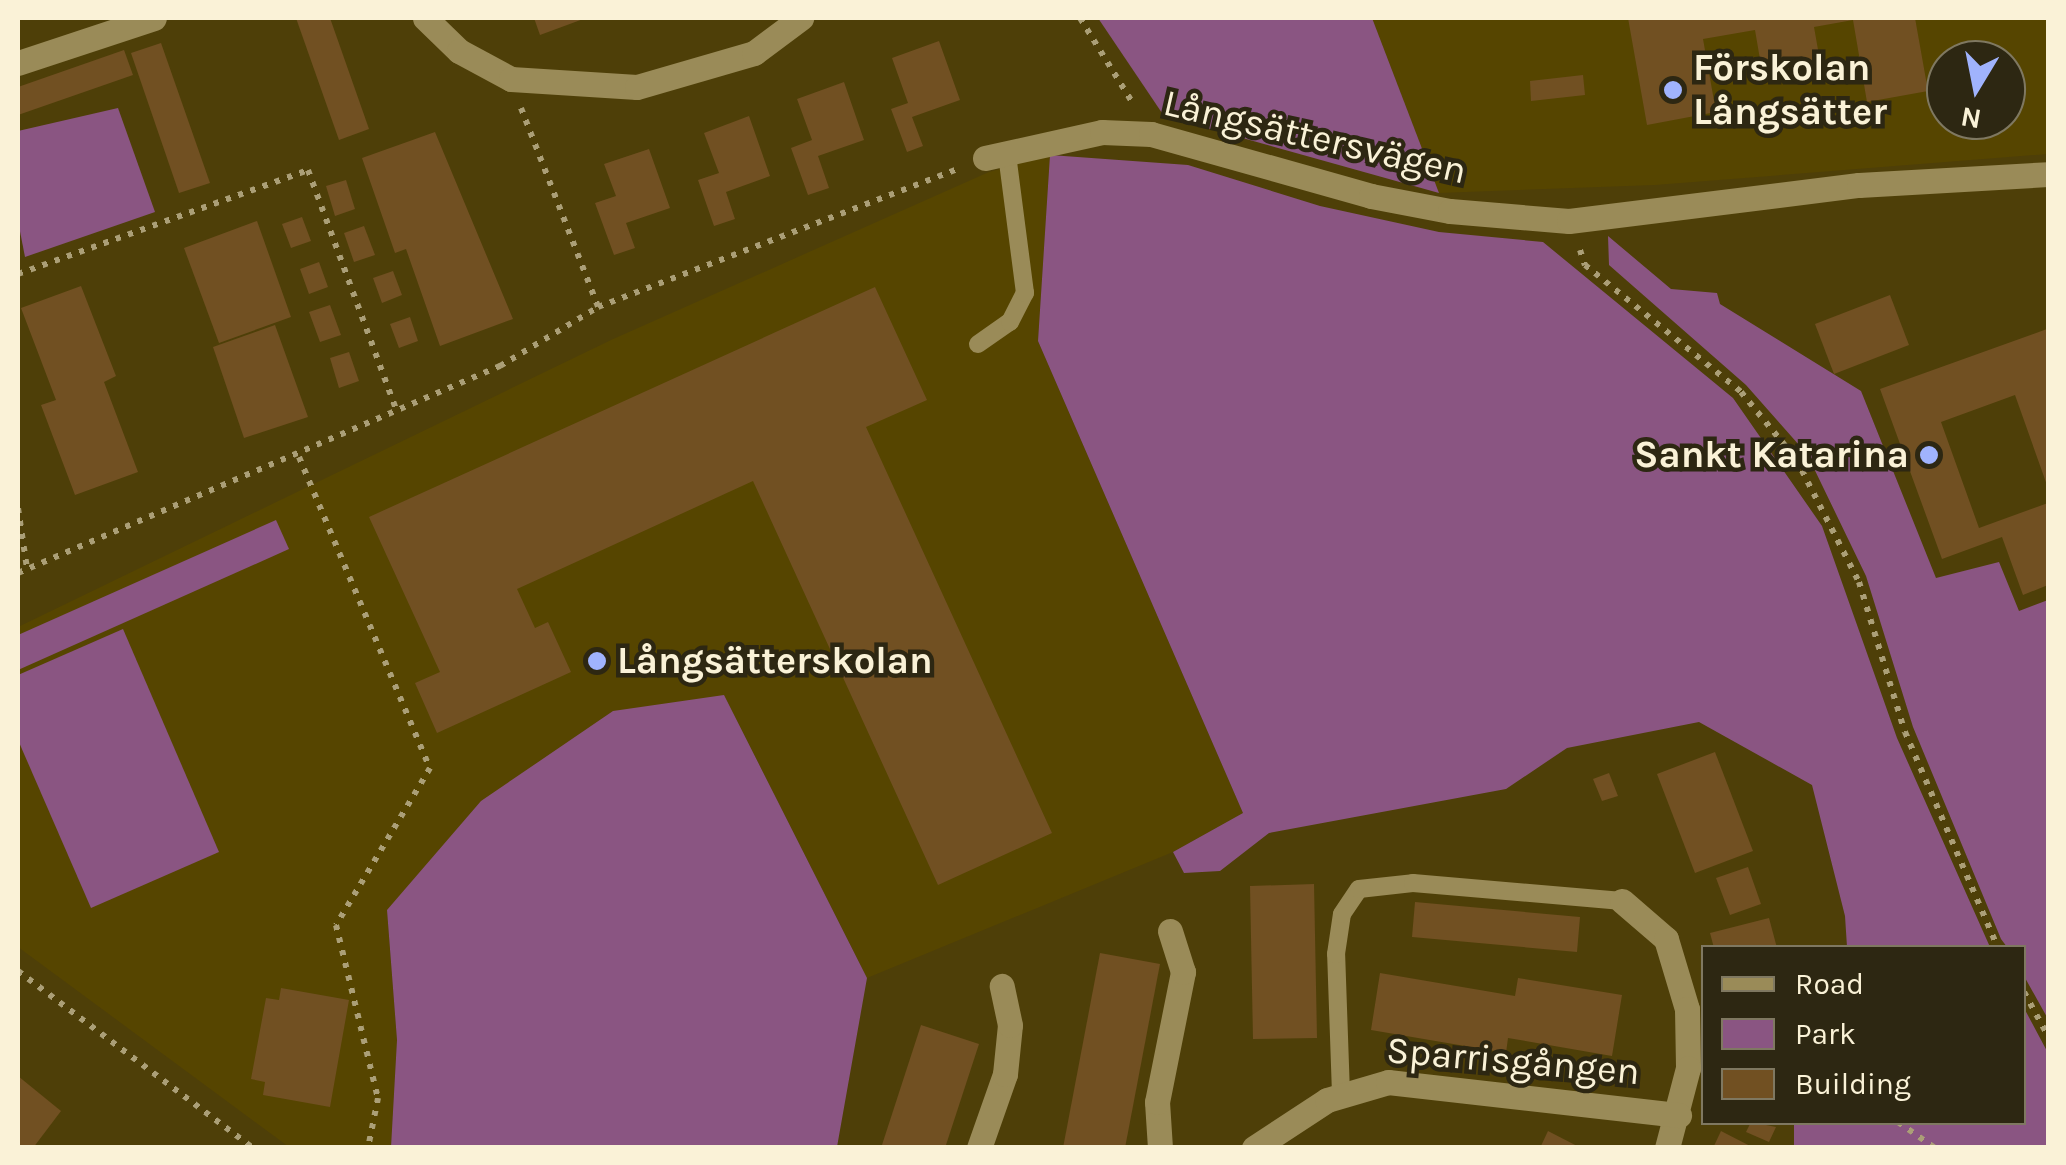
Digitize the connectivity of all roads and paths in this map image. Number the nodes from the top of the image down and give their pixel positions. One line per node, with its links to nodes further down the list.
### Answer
1 (154, 18): 5 (street)
2 (425, 18): 6 (street)
3 (801, 18): 6 (street)
4 (1080, 18): 7 (path)
5 (18, 64)
6 (510, 78): 12 (path)
7 (1152, 134): 8 (street, Långsättersvägen); 10 (street, Långsättersvägen)
8 (996, 156): 12 (path); 13 (lane)
9 (2048, 174): 10 (street, Långsättersvägen)
10 (1569, 221): 21 (path)
11 (18, 274): 14 (path)
12 (598, 307): 14 (path)
13 (978, 344)
14 (396, 410): 15 (path)
15 (299, 457): 17 (path); 30 (path)
16 (18, 508): 17 (path)
17 (27, 568): 18 (path)
18 (18, 572)
19 (1622, 901): 26 (lane, Sparrisgången); 27 (street)
20 (1170, 931): 32 (street)
21 (1997, 945)
22 (18, 971): 29 (path)
23 (1002, 986): 31 (street)
24 (2026, 996): 25 (path)
25 (2048, 1036)
26 (1341, 1094): 27 (street, Sparrisgången); 33 (street, Sparrisgången)
27 (1679, 1115): 34 (street)
28 (1902, 1125): 35 (path)
29 (254, 1148)
30 (368, 1148)
31 (979, 1148)
32 (1160, 1148)
33 (1254, 1148)
34 (1666, 1148)
35 (1935, 1148)

